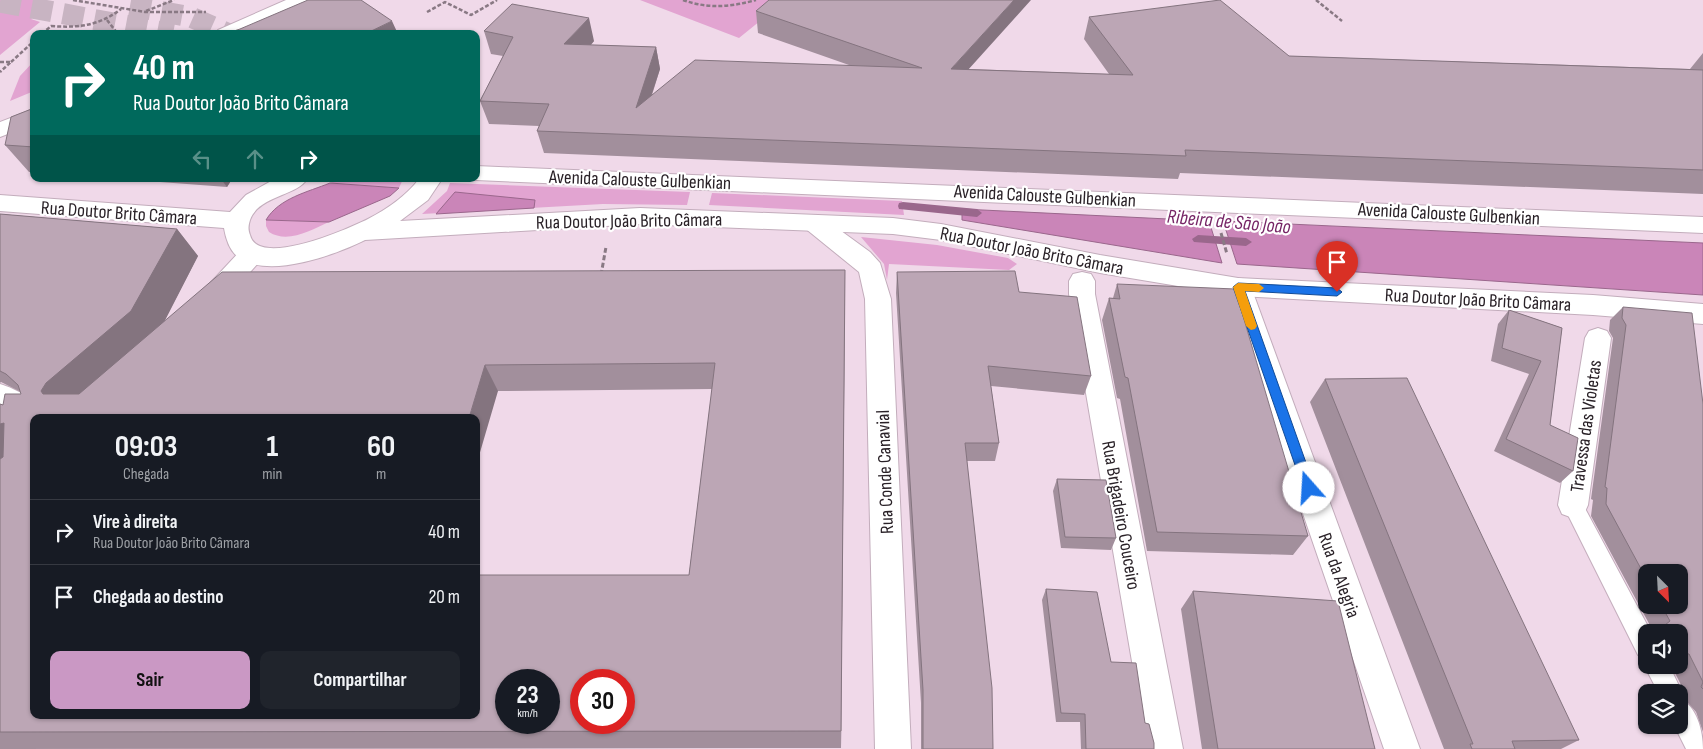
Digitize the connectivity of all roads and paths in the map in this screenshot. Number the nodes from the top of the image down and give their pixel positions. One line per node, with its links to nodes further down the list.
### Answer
1 (73, 0): 8 (path)
2 (174, 0): 9 (path)
3 (302, 0): 16 (main road)
4 (497, 0): 11 (path)
5 (683, 0): 6 (path)
6 (756, 0)
7 (1316, 0): 13 (path)
8 (120, 9): 9 (path); 12 (path)
9 (145, 12): 10 (path)
10 (208, 12)
11 (427, 12)
12 (107, 20): 14 (path); 15 (path)
13 (1342, 21)
14 (46, 30)
15 (115, 30)
16 (234, 30)
17 (30, 44): 19 (path)
18 (0, 62): 19 (path)
19 (10, 62): 20 (path)
20 (0, 72)
21 (30, 118): 22 (main road)
22 (0, 130)
23 (480, 173): 26 (main road, Avenida Calouste Gulbenkian)
24 (287, 182): 28 (main road)
25 (430, 182): 32 (main road)
26 (940, 191): 30 (main road, Avenida Calouste Gulbenkian); 33 (main road)
27 (0, 203): 28 (main road, Rua Doutor Brito Câmara)
28 (237, 221): 35 (main road)
29 (814, 223): 32 (main road, Rua Doutor João Brito Câmara); 33 (main road, Rua Doutor João Brito Câmara); 47 (main road, Rua Conde Canavial)
30 (1703, 225)
31 (1219, 227): 36 (path)
32 (360, 232): 35 (main road)
33 (941, 232): 36 (main road, Rua Doutor João Brito Câmara)
34 (607, 241): 37 (path)
35 (252, 254): 40 (main road)
36 (1233, 273): 39 (main road, Rua Doutor João Brito Câmara); 49 (main road, Rua da Alegria)
37 (600, 279)
38 (1082, 281): 48 (main road, Rua Brigadeiro Couceiro)
39 (1703, 314)
40 (192, 320)
41 (1598, 338): 44 (main road, Travessa das Violetas)
42 (0, 395): 43 (main road)
43 (30, 414)
44 (1574, 505): 45 (lane, Travessa das Violetas)
45 (1638, 631)
46 (1688, 728): 50 (lane)
47 (893, 749)
48 (1165, 749)
49 (1402, 749)
50 (1699, 749)

